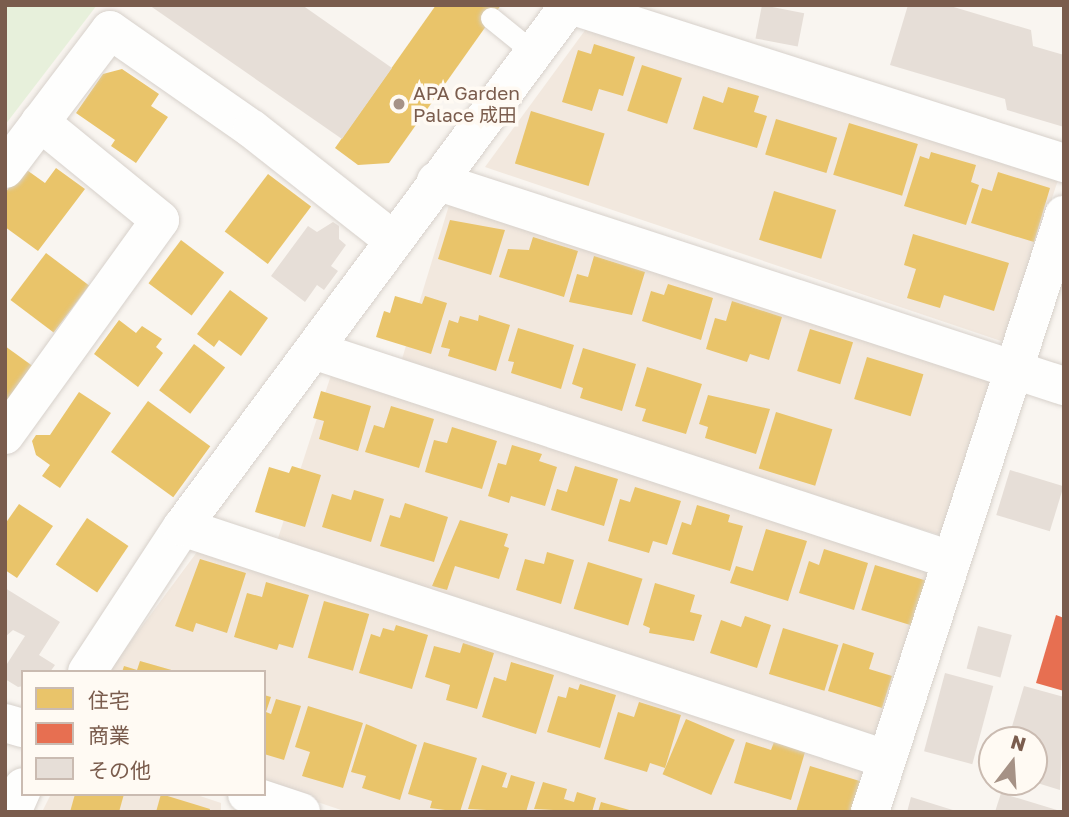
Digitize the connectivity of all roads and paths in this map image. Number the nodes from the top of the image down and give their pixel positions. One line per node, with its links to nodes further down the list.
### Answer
1 (570, 5): 3 (street); 5 (street)
2 (491, 18): 3 (lane)
3 (533, 52): 7 (street)
4 (40, 122): 6 (street); 9 (street); 13 (street)
5 (1064, 163)
6 (5, 169)
7 (436, 181): 9 (street); 11 (street)
8 (1064, 215): 11 (street)
9 (393, 240): 10 (street)
10 (316, 351): 14 (street); 15 (street)
11 (1014, 370): 12 (street); 15 (street)
12 (1064, 386)
13 (5, 435)
14 (182, 527): 16 (street); 17 (street)
15 (951, 560): 17 (street)
16 (88, 670)
17 (886, 759): 24 (street)
18 (21, 792): 21 (street)
19 (243, 796): 22 (street)
20 (250, 796): 23 (street)
21 (12, 812)
22 (236, 812)
23 (301, 812)
24 (870, 812)

